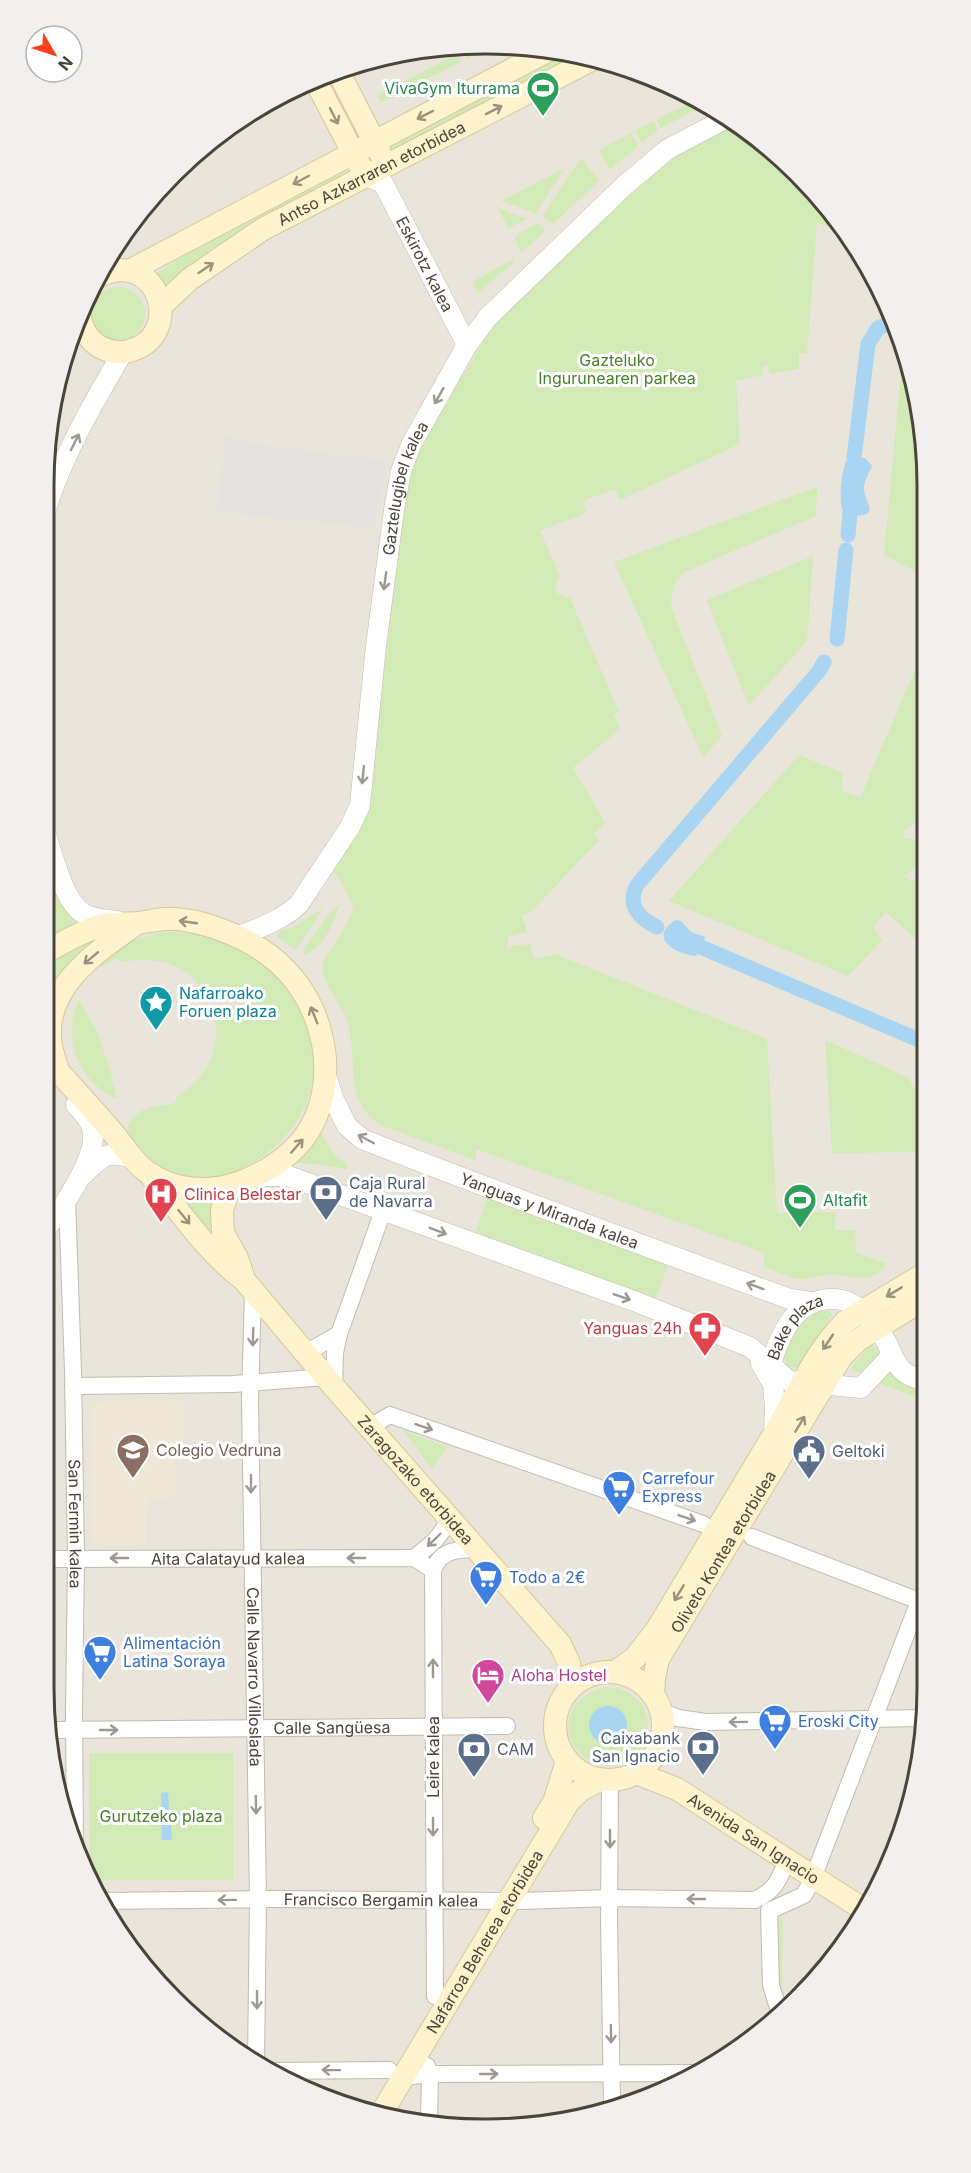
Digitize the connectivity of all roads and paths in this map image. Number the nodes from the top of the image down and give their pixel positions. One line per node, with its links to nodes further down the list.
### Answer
1 (535, 57): 6 (main road, Antso Azkarraren etorbidea, one-way to 6)
2 (582, 65): 8 (main road, Antso Azkarraren etorbidea, one-way to 2)
3 (342, 79): 6 (main road, Eskirotz kalea)
4 (319, 87): 7 (main road, Eskirotz kalea, one-way to 7)
5 (718, 123): 13 (street, Gaztelugibel kalea)
6 (374, 141): 7 (main road, Antso Azkarraren etorbidea); 8 (main road, Eskirotz kalea)
7 (353, 152): 8 (main road, Eskirotz kalea); 9 (main road, Antso Azkarraren etorbidea, one-way to 9)
8 (378, 175): 11 (main road, Antso Azkarraren etorbidea, one-way to 8); 13 (street, Eskirotz kalea)
9 (131, 270): 10 (main road, Antso Azkarraren etorbidea); 11 (main road)
10 (112, 271)
11 (161, 306): 14 (main road)
12 (84, 329): 14 (main road)
13 (467, 345): 18 (street, Gaztelugibel kalea, one-way to 18)
14 (123, 352): 15 (street, one-way to 14)
15 (54, 482)
16 (54, 855): 17 (street)
17 (138, 923): 18 (main road, one-way to 17); 19 (main road); 20 (main road, one-way to 20)
18 (237, 937): 23 (main road, one-way to 18)
19 (54, 948)
20 (54, 1015)
21 (54, 1055): 22 (main road, one-way to 22)
22 (58, 1071): 24 (main road); 27 (street)
23 (325, 1072): 25 (main road, one-way to 23); 33 (street, Yanguas y Miranda kalea, one-way to 23)
24 (140, 1165): 26 (main road); 27 (street); 31 (main road, Zaragozako etorbidea, one-way to 31)
25 (257, 1176): 26 (main road); 28 (street)
26 (230, 1186): 31 (main road, Zaragozako etorbidea)
27 (72, 1190): 29 (street); 44 (street, San Fermin kalea)
28 (383, 1211): 35 (street); 36 (street, one-way to 36)
29 (54, 1216)
30 (917, 1280): 34 (main road, one-way to 34)
31 (249, 1285): 37 (main road, Zaragozako etorbidea); 43 (street, Calle Navarro Villoslada, one-way to 43)
32 (917, 1301): 34 (main road)
33 (810, 1302): 34 (street, Bake plaza); 39 (street, Bake plaza)
34 (869, 1320): 38 (street); 42 (main road)
35 (339, 1334): 37 (street); 41 (street)
36 (750, 1347): 39 (street); 46 (street, Bake plaza)
37 (306, 1353): 41 (main road, Zaragozako etorbidea)
38 (892, 1355): 40 (street); 42 (street, Bake plaza)
39 (771, 1363): 42 (street, Bake plaza)
40 (917, 1379)
41 (330, 1382): 43 (street); 45 (main road, Zaragozako etorbidea)
42 (814, 1382): 46 (main road, Oliveto Kontea etorbidea); 61 (main road, Oliveto Kontea etorbidea, one-way to 42)
43 (251, 1383): 44 (street); 54 (street, Calle Navarro Villoslada, one-way to 54)
44 (74, 1386): 51 (street, San Fermin kalea)
45 (370, 1427): 47 (main road, Zaragozako etorbidea); 48 (street, one-way to 48)
46 (774, 1435): 59 (main road, Oliveto Kontea etorbidea, one-way to 59)
47 (448, 1519): 50 (main road, Zaragozako etorbidea); 52 (street, one-way to 52)
48 (703, 1524)
49 (752, 1537): 56 (street)
50 (475, 1549): 55 (street); 58 (main road, Zaragozako etorbidea)
51 (76, 1558): 53 (street, Aita Calatayud kalea); 54 (street, Aita Calatayud kalea, one-way to 51); 66 (street, San Fermin kalea)
52 (414, 1558): 54 (street, Aita Calatayud kalea, one-way to 54); 55 (street)
53 (54, 1559)
54 (252, 1559): 67 (street, Calle Navarro Villoslada)
55 (433, 1570): 64 (street, Leire kalea, one-way to 55)
56 (917, 1600)
57 (917, 1606): 62 (street)
58 (560, 1644): 59 (main road); 60 (main road, Zaragozako etorbidea)
59 (605, 1672): 60 (main road); 61 (main road)
60 (571, 1687): 69 (main road)
61 (657, 1703): 62 (street, one-way to 61); 70 (main road)
62 (874, 1718): 63 (street); 74 (street)
63 (916, 1718)
64 (434, 1726): 65 (street, Calle Sangüesa); 67 (street, Calle Sangüesa); 77 (street, Leire kalea, one-way to 77)
65 (507, 1726)
66 (75, 1729): 67 (street, Calle Sangüesa, one-way to 67); 68 (street, Calle Sangüesa); 72 (street, San Fermin kalea)
67 (254, 1729): 76 (street, Calle Navarro Villoslada, one-way to 76)
68 (56, 1730)
69 (567, 1761): 71 (main road); 78 (main road, Nafarroa Beherea etorbidea)
70 (636, 1773): 71 (main road); 73 (main road, Avenida San Ignacio)
71 (605, 1780): 75 (street, one-way to 75); 78 (main road, Nafarroa Beherea etorbidea)
72 (75, 1819)
73 (787, 1861): 74 (main road, Avenida San Ignacio); 75 (street, Francisco Bergamin kalea, one-way to 75)
74 (813, 1878): 80 (main road, Avenida San Ignacio); 82 (street)
75 (611, 1898): 78 (street, Francisco Bergamin kalea); 89 (street, one-way to 89)
76 (258, 1899): 77 (street, Francisco Bergamin kalea); 79 (street, Francisco Bergamin kalea, one-way to 79); 84 (street, Calle Navarro Villoslada, one-way to 84)
77 (434, 1900): 78 (street, Francisco Bergamin kalea); 81 (street, Leire kalea)
78 (502, 1900): 81 (main road, Nafarroa Beherea etorbidea); 83 (main road, Nafarroa Beherea etorbidea)
79 (111, 1901)
80 (857, 1906)
81 (435, 1996): 88 (main road, Nafarroa Beherea etorbidea)
82 (777, 2005)
83 (419, 2050): 86 (street); 88 (main road, Nafarroa Beherea etorbidea)
84 (256, 2052)
85 (287, 2071): 88 (street, one-way to 85)
86 (430, 2073): 88 (street); 89 (street, one-way to 89); 93 (street)
87 (679, 2073): 89 (street)
88 (396, 2074): 91 (main road, Nafarroa Beherea etorbidea); 92 (main road, Nafarroa Beherea etorbidea)
89 (611, 2075): 90 (street)
90 (612, 2100)
91 (370, 2103)
92 (384, 2107)
93 (429, 2115)

